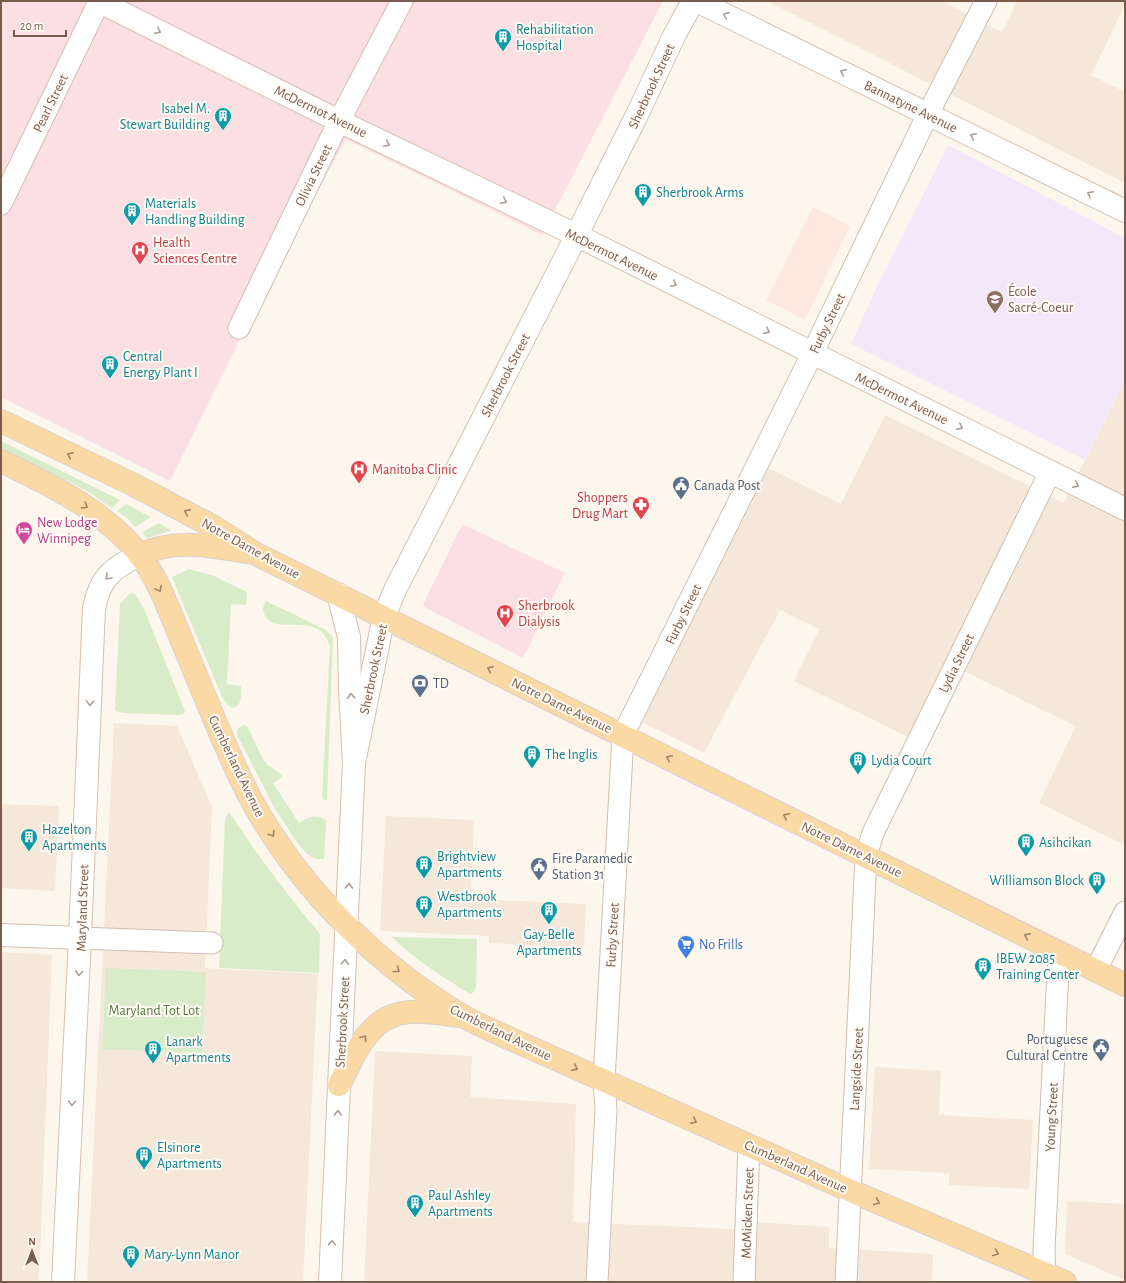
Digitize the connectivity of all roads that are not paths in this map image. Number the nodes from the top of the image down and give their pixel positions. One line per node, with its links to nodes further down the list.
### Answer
1 (98, 1): 6 (street, McDermot Avenue, one-way to 6); 7 (street, Pearl Street)
2 (402, 1): 6 (street, Olivia Street)
3 (695, 1): 5 (street, Bannatyne Avenue, one-way to 3); 9 (street, Sherbrook Street)
4 (986, 1): 5 (street, Furby Street)
5 (928, 114): 8 (street, Bannatyne Avenue, one-way to 5); 11 (street, Furby Street)
6 (339, 121): 9 (street, McDermot Avenue, one-way to 9); 10 (street, Olivia Street)
7 (1, 204)
8 (1125, 211)
9 (576, 235): 11 (street, McDermot Avenue, one-way to 11); 19 (street, Sherbrook Street)
10 (239, 328)
11 (812, 354): 14 (street, McDermot Avenue, one-way to 14); 20 (street, Furby Street)
12 (1, 421): 16 (main road, Notre Dame Avenue, one-way to 12)
13 (1, 461): 17 (main road, one-way to 17)
14 (1050, 472): 15 (street, McDermot Avenue, one-way to 15); 22 (street, Lydia Street)
15 (1125, 509)
16 (256, 554): 17 (main road); 18 (main road, Notre Dame Avenue)
17 (139, 555): 24 (main road, Cumberland Avenue, one-way to 24); 26 (street, Maryland Street, one-way to 26)
18 (338, 594): 19 (main road, Notre Dame Avenue); 21 (street, Sherbrook Street, one-way to 18)
19 (384, 616): 20 (main road, Notre Dame Avenue, one-way to 19); 21 (street, Sherbrook Street)
20 (623, 735): 22 (main road, Notre Dame Avenue, one-way to 20); 32 (street, Furby Street)
21 (354, 763): 24 (street, Sherbrook Street, one-way to 21)
22 (866, 856): 28 (main road, Notre Dame Avenue, one-way to 22); 35 (street, Langside Street)
23 (1125, 912): 29 (street)
24 (347, 925): 31 (main road, Cumberland Avenue, one-way to 31); 33 (street, Sherbrook Street, one-way to 24)
25 (1, 935): 26 (street)
26 (80, 938): 27 (street); 37 (street, Maryland Street, one-way to 37)
27 (212, 943)
28 (1059, 952): 29 (main road, Notre Dame Avenue); 36 (street, Young Street)
29 (1096, 970): 30 (main road, Notre Dame Avenue)
30 (1125, 985)
31 (464, 1016): 32 (main road, Cumberland Avenue, one-way to 32); 33 (main road, one-way to 31)
32 (604, 1081): 34 (main road, Cumberland Avenue, one-way to 34); 39 (street, Furby Street)
33 (339, 1085): 38 (street, Sherbrook Street, one-way to 33)
34 (749, 1145): 35 (main road, Cumberland Avenue); 40 (street, McMicken Street)
35 (851, 1191): 36 (main road, Cumberland Avenue, one-way to 36); 41 (street, Langside Street)
36 (1044, 1278): 42 (main road, Cumberland Avenue)
37 (63, 1282)
38 (330, 1282)
39 (597, 1282)
40 (744, 1282)
41 (846, 1282)
42 (1064, 1282)

